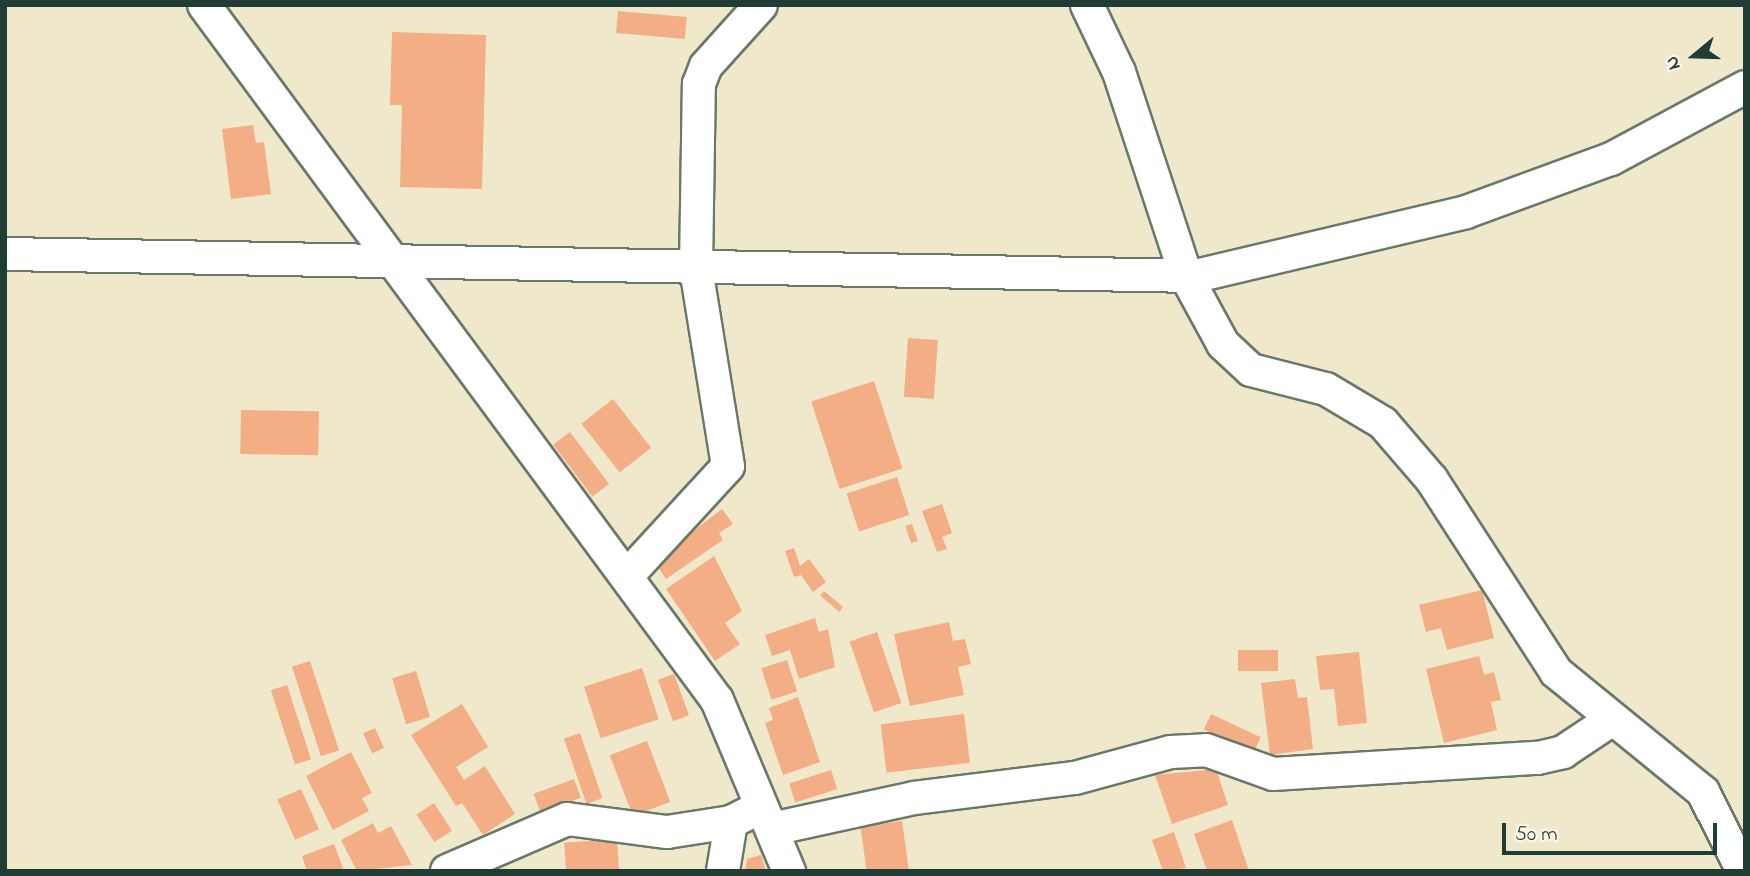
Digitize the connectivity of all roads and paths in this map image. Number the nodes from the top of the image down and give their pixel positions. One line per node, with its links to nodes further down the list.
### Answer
1 (204, 5): 6 (street)
2 (761, 5): 7 (street)
3 (1087, 5): 8 (street)
4 (1745, 87): 8 (street)
5 (5, 254): 6 (street)
6 (401, 264): 7 (street); 9 (street)
7 (696, 268): 8 (street); 9 (street)
8 (1186, 276): 10 (street)
9 (627, 576): 11 (street)
10 (1611, 720): 11 (street); 16 (street)
11 (767, 818): 12 (street); 15 (street)
12 (731, 822): 13 (street); 14 (street)
13 (447, 871)
14 (723, 871)
15 (789, 871)
16 (1744, 871)

